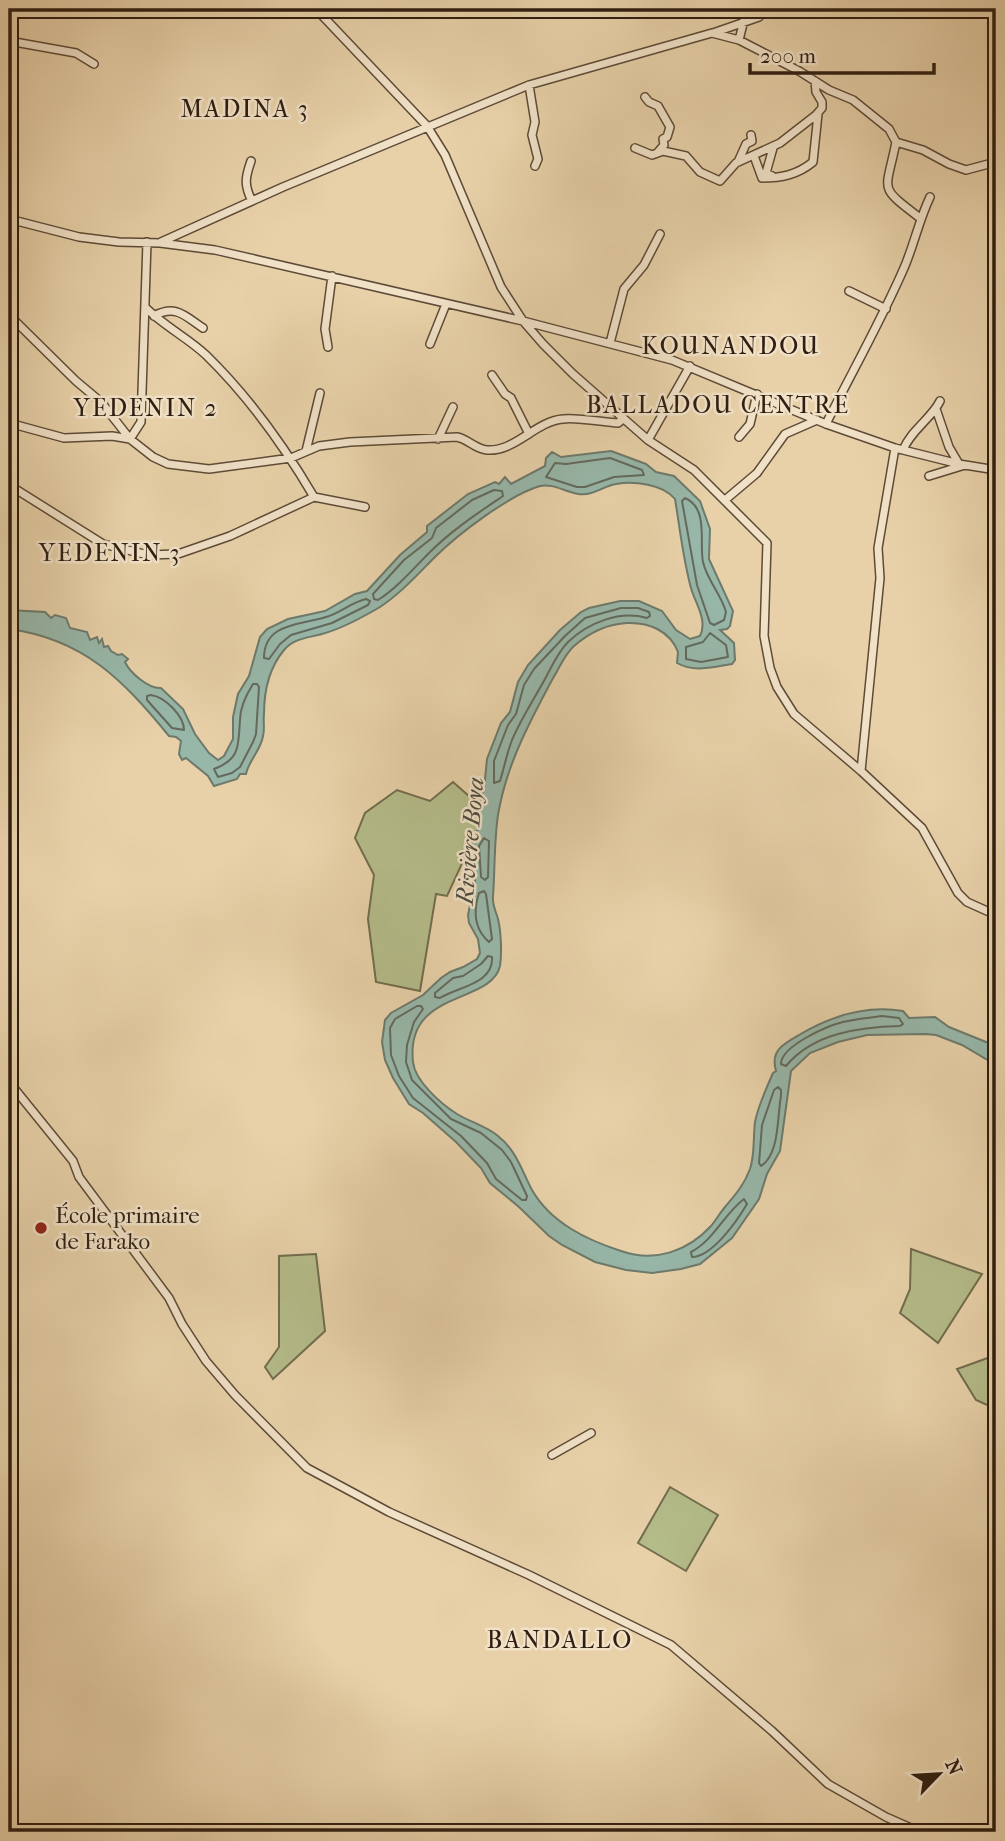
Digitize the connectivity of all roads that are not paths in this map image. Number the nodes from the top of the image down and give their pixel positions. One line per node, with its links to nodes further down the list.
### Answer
1 (16, 9): 8 (street)
2 (316, 9): 14 (street)
3 (750, 9): 5 (street)
4 (759, 17): 5 (street)
5 (744, 22): 6 (street); 7 (street)
6 (712, 33): 7 (street); 11 (street)
7 (739, 40): 10 (street)
8 (9, 42): 9 (street)
9 (94, 64)
10 (815, 81): 13 (street); 16 (street)
11 (529, 85): 14 (street); 24 (street)
12 (645, 97): 19 (street)
13 (818, 113): 17 (street); 25 (street)
14 (427, 127): 27 (street); 42 (street)
15 (751, 135): 22 (street)
16 (896, 142): 23 (street); 28 (street)
17 (773, 147): 20 (street); 25 (street)
18 (635, 148): 19 (street)
19 (657, 153): 22 (street)
20 (754, 156): 22 (street); 25 (street)
21 (251, 161): 27 (street)
22 (738, 162)
23 (996, 162)
24 (535, 166)
25 (774, 178)
26 (930, 197): 28 (street)
27 (252, 201): 30 (street)
28 (920, 218): 39 (street)
29 (9, 219): 32 (street)
30 (192, 229): 33 (street); 34 (street)
31 (660, 234): 44 (street)
32 (147, 242): 33 (street); 38 (street)
33 (160, 243): 34 (street)
34 (179, 245): 35 (street)
35 (332, 276): 37 (street); 46 (street)
36 (849, 291): 39 (street)
37 (446, 304): 42 (street); 45 (street)
38 (146, 308): 41 (street); 58 (street)
39 (886, 309): 55 (street)
40 (9, 315): 58 (street)
41 (154, 316): 43 (street); 63 (street)
42 (523, 321): 44 (street); 52 (street)
43 (203, 328)
44 (610, 343): 47 (street)
45 (430, 344)
46 (328, 346)
47 (690, 366): 50 (street); 60 (street)
48 (492, 375): 56 (street)
49 (320, 393): 62 (street)
50 (757, 394): 53 (street); 57 (street)
51 (453, 407): 59 (street)
52 (623, 419): 56 (street); 60 (street)
53 (817, 420): 55 (street); 69 (street)
54 (9, 424): 58 (street)
55 (826, 424): 61 (street)
56 (529, 435): 59 (street)
57 (739, 438)
58 (130, 439): 63 (street)
59 (438, 439): 62 (street)
60 (648, 440): 69 (street)
61 (899, 449): 64 (street); 64 (street); 71 (street)
62 (306, 451): 63 (street)
63 (291, 458): 68 (street)
64 (962, 464): 65 (street); 66 (street)
65 (996, 470)
66 (929, 476)
67 (9, 485): 68 (street)
68 (314, 497): 70 (street)
69 (724, 500): 71 (street)
70 (365, 507)
71 (861, 771): 72 (street)
72 (996, 915)
73 (9, 1082): 76 (street)
74 (591, 1433): 75 (street)
75 (552, 1455)
76 (961, 1832)

